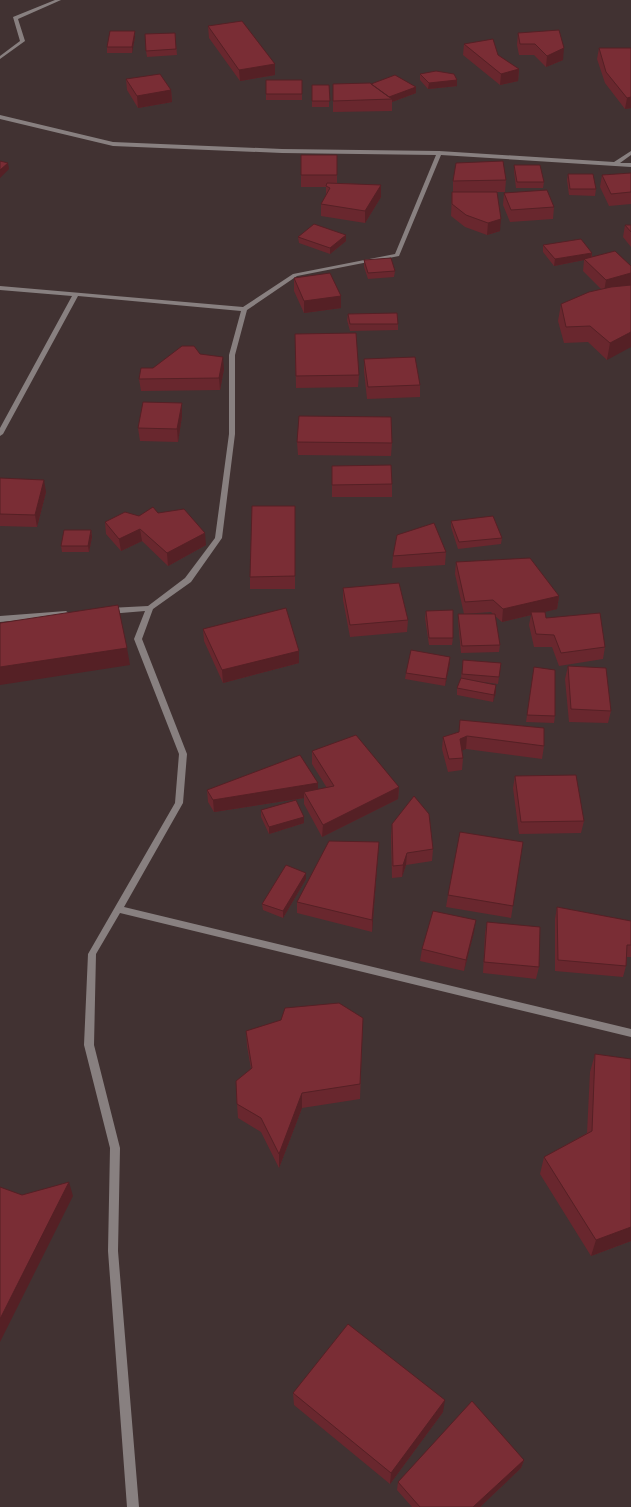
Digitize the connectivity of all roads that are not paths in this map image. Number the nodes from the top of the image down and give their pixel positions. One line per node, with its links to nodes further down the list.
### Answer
1 (59, 0): 2 (street)
2 (0, 58)
3 (0, 117): 4 (street)
4 (439, 153): 6 (street); 10 (street)
5 (631, 154): 6 (street)
6 (615, 164): 7 (street)
7 (631, 165)
8 (0, 288): 9 (street)
9 (76, 294): 10 (street); 11 (street)
10 (244, 309): 12 (street)
11 (0, 434)
12 (150, 608): 13 (street); 16 (street)
13 (103, 611)
14 (71, 614): 15 (street)
15 (0, 619)
16 (119, 909): 17 (street); 18 (street)
17 (631, 1032)
18 (133, 1507)

